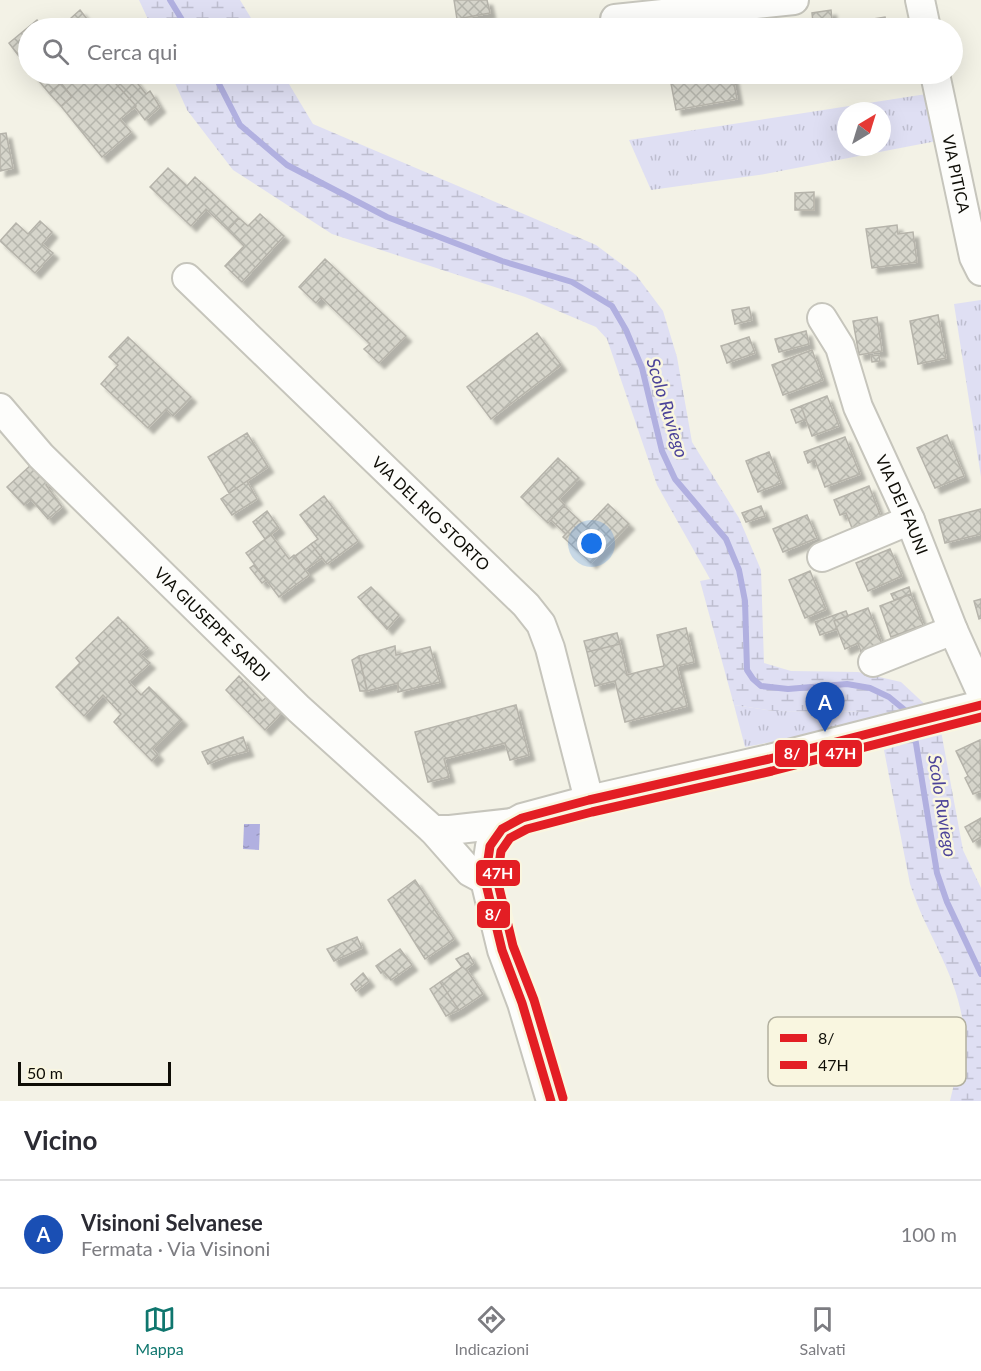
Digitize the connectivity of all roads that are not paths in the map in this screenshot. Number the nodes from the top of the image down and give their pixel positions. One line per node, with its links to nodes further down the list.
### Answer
1 (794, 0): 3 (street)
2 (920, 0): 4 (street)
3 (624, 18)
4 (924, 18)
5 (937, 84): 6 (street, VIA PITICA)
6 (981, 271)
7 (187, 278): 16 (street, VIA DEL RIO STORTO)
8 (822, 318): 10 (street, VIA DEI FAUNI)
9 (0, 408): 18 (street, VIA GIUSEPPE SARDI)
10 (910, 520): 11 (street); 12 (street, VIA DEI FAUNI)
11 (822, 557)
12 (953, 630): 13 (street); 14 (street, VIA DEI FAUNI)
13 (873, 662)
14 (981, 692)
15 (981, 705): 16 (street)
16 (589, 800): 17 (street)
17 (512, 823): 18 (street); 19 (street)
18 (433, 830): 19 (street, VIA GIUSEPPE SARDI)
19 (485, 880): 20 (street)
20 (550, 1101)

